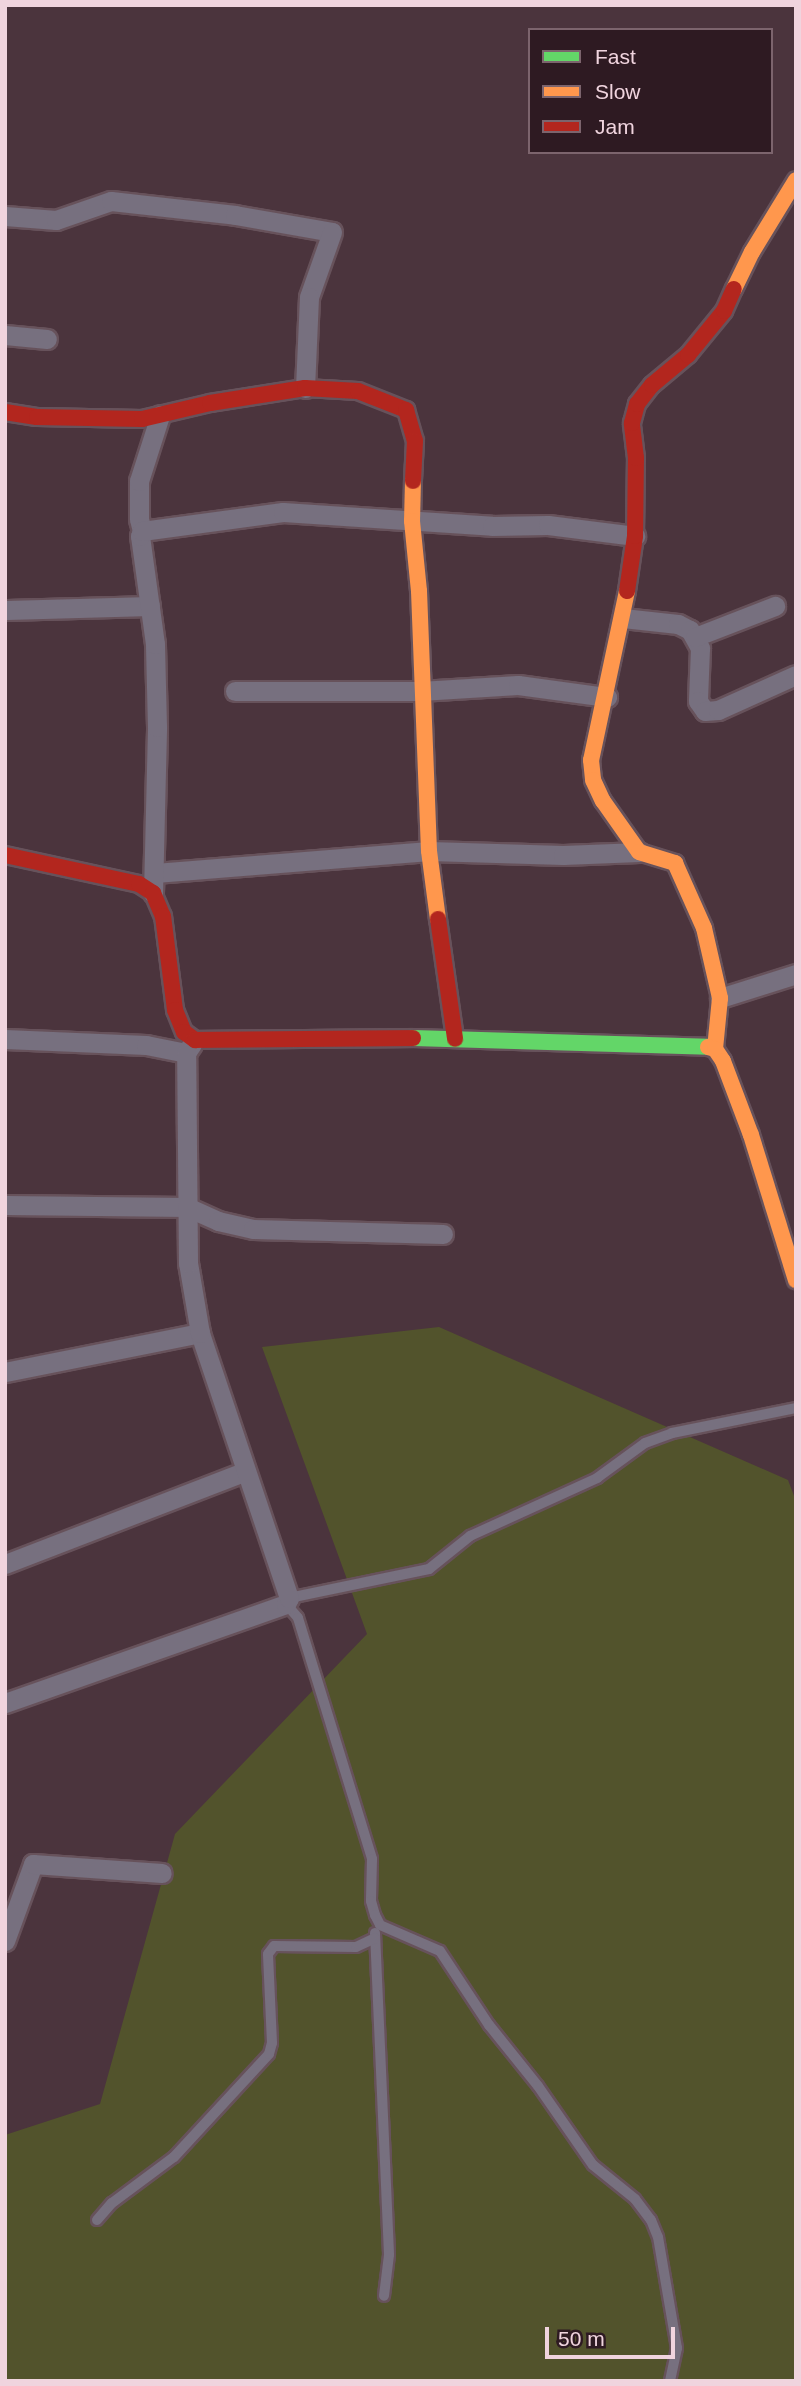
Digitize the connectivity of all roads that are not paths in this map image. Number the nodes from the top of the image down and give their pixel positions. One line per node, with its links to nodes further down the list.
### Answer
1 (796, 180): 10 (street)
2 (5, 216): 5 (street)
3 (5, 335): 4 (street)
4 (47, 339)
5 (305, 388): 7 (street); 8 (street)
6 (5, 412): 7 (street)
7 (160, 415): 9 (street)
8 (412, 521): 9 (street); 10 (street); 18 (street)
9 (142, 531): 11 (street)
10 (635, 536): 14 (street)
11 (150, 606): 13 (street); 23 (street)
12 (775, 606): 15 (street)
13 (5, 610)
14 (624, 618): 15 (street); 19 (street)
15 (695, 637): 16 (street)
16 (796, 675)
17 (235, 691): 18 (street)
18 (421, 691): 19 (street); 20 (street)
19 (607, 697): 21 (street)
20 (429, 851): 21 (street); 23 (street); 28 (street)
21 (639, 852): 26 (street)
22 (5, 855): 24 (street)
23 (155, 873): 24 (street)
24 (153, 893): 29 (street)
25 (796, 974): 26 (street)
26 (720, 998): 30 (street)
27 (5, 1039): 29 (street)
28 (455, 1039): 29 (street); 30 (street)
29 (190, 1047): 32 (street)
30 (715, 1049): 34 (street)
31 (5, 1205): 32 (street)
32 (187, 1207): 33 (street); 35 (street)
33 (443, 1234)
34 (796, 1280)
35 (200, 1333): 36 (street); 38 (street)
36 (5, 1371)
37 (796, 1408): 40 (lane)
38 (244, 1472): 39 (street); 40 (street)
39 (5, 1564)
40 (287, 1601): 41 (street); 43 (lane)
41 (7, 1699)
42 (162, 1873): 45 (street)
43 (375, 1915): 44 (lane); 48 (lane)
44 (375, 1938): 46 (lane); 47 (lane)
45 (5, 1941)
46 (97, 2220)
47 (384, 2296)
48 (670, 2381)

